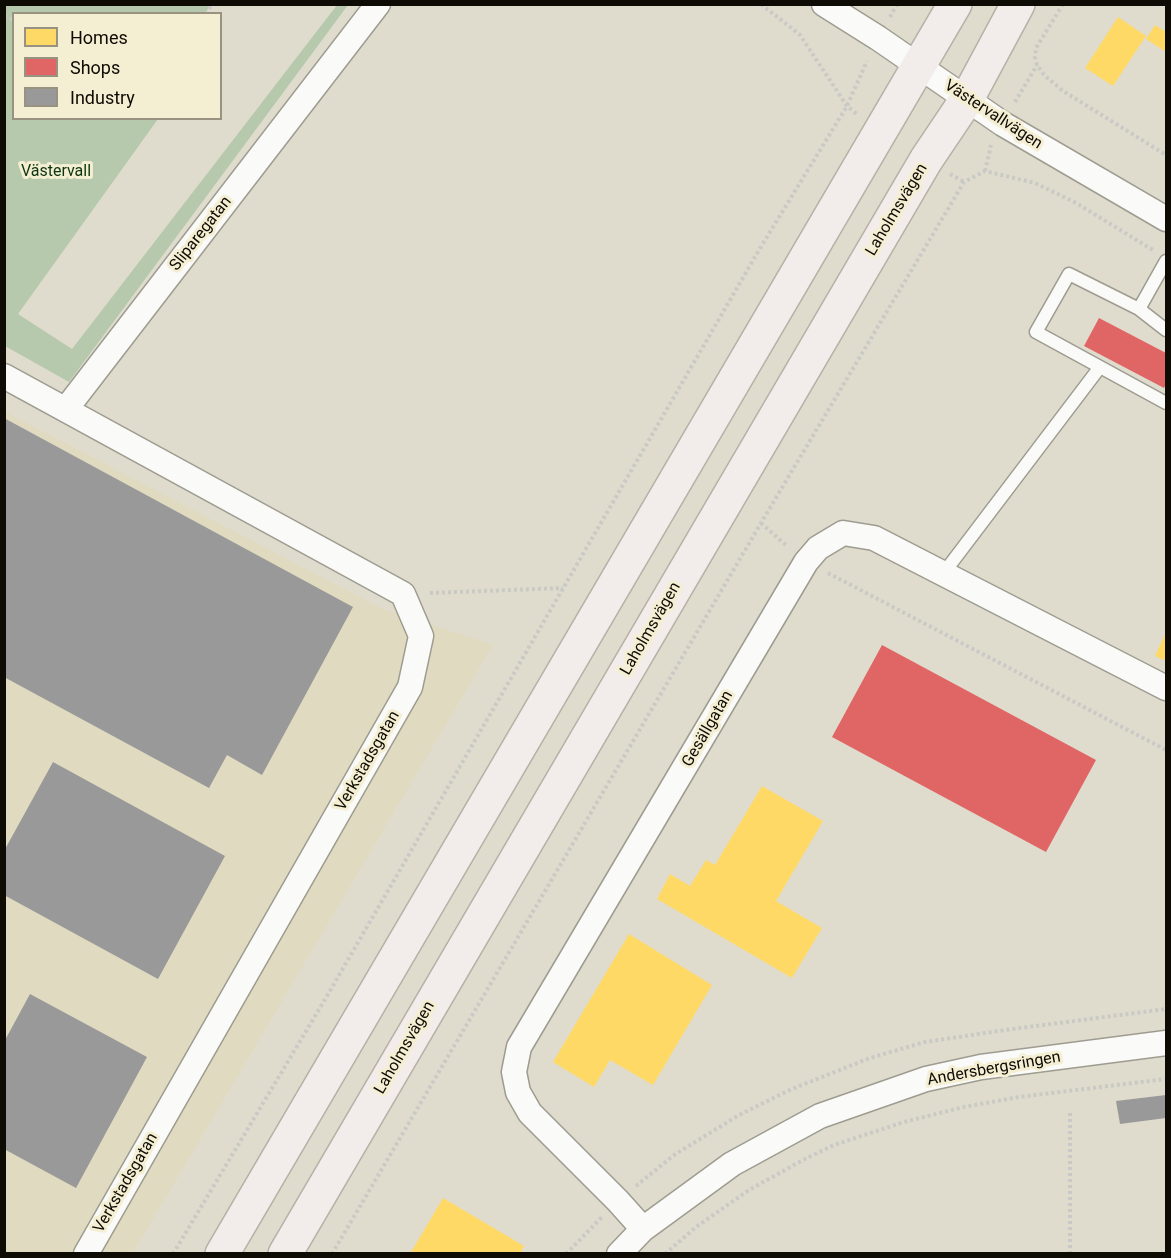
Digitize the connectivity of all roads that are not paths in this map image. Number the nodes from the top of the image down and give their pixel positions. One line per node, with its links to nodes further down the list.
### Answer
1 (378, 4): 14 (street, Sliparegatan)
2 (824, 4): 5 (street, Västervallvägen)
3 (955, 4): 5 (highway)
4 (1018, 4): 6 (highway, Laholmsvägen)
5 (918, 66): 6 (street, Västervallvägen); 20 (highway)
6 (967, 99): 7 (street, Västervallvägen); 21 (highway, Laholmsvägen)
7 (1167, 219)
8 (1167, 261): 9 (lane)
9 (1139, 309): 10 (lane); 11 (lane)
10 (1167, 330)
11 (1100, 367): 13 (lane); 15 (lane)
12 (4, 376): 14 (street)
13 (1167, 403)
14 (66, 409): 19 (street, Verkstadsgatan)
15 (944, 574): 16 (street, Gesällgatan); 18 (street, Gesällgatan)
16 (1167, 688)
17 (1167, 1042): 18 (street, Andersbergsringen)
18 (643, 1229): 22 (street, Andersbergsringen)
19 (86, 1254)
20 (222, 1254)
21 (285, 1254)
22 (619, 1254)

